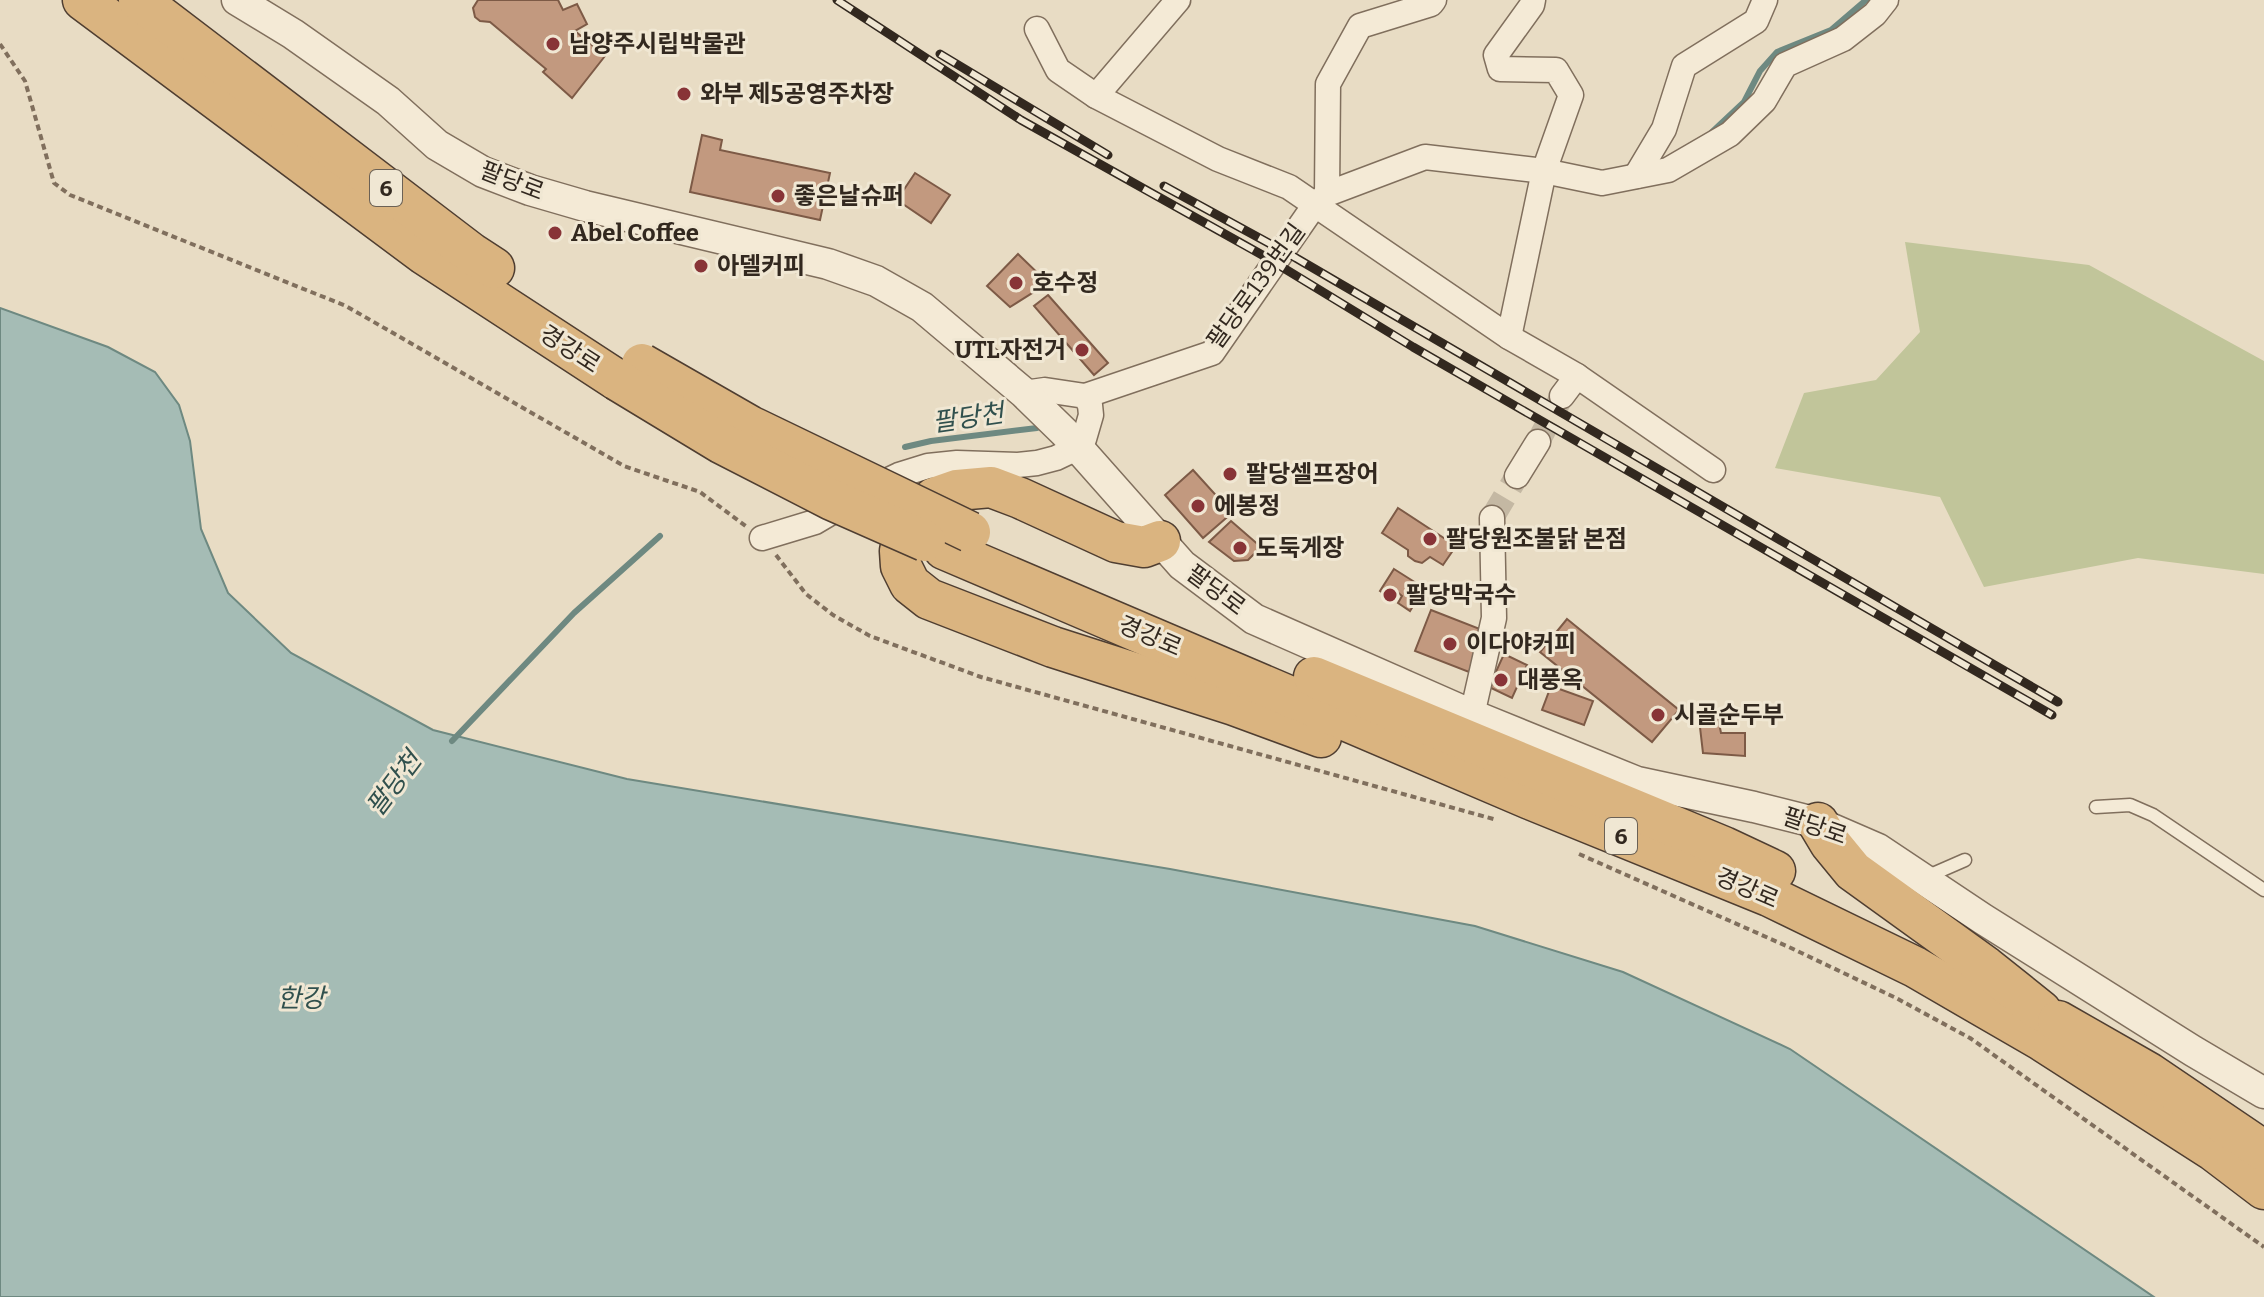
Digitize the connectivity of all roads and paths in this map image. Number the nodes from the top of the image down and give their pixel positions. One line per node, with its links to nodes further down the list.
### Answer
1 (83, 0): 17 (highway, 경강로 / 6)
2 (139, 0): 17 (highway, 경강로 / 6)
3 (237, 0): 21 (street, 팔당로)
4 (1178, 0): 12 (street)
5 (1434, 0): 15 (street)
6 (1533, 0): 13 (street)
7 (1765, 0): 14 (street)
8 (1886, 0): 14 (street)
9 (1037, 29): 12 (street)
10 (0, 44): 11 (path)
11 (25, 81)
12 (1096, 96): 15 (street)
13 (1544, 171): 14 (street); 15 (street); 16 (street)
14 (1636, 176)
15 (1320, 200): 16 (street); 19 (street, 팔당로139번길)
16 (1509, 337): 18 (street)
17 (630, 372): 28 (highway, 경강로 / 6, bridge)
18 (1577, 376): 20 (street); 24 (street)
19 (1085, 396): 21 (street); 22 (street)
20 (1562, 396)
21 (1031, 400): 22 (street, 팔당로)
22 (1071, 440): 27 (street); 29 (street, 팔당로)
23 (1538, 442): 25 (street)
24 (1713, 470)
25 (1517, 476)
26 (1492, 518): 30 (street)
27 (762, 538)
28 (957, 540): 31 (highway, 경강로 / 6); 37 (highway, 경강로 / 6)
29 (1160, 541): 30 (street, 팔당로); 31 (highway)
30 (1472, 715): 33 (street, 팔당로)
31 (1530, 799): 37 (highway, 경강로 / 6)
32 (2096, 807): 36 (lane)
33 (1818, 823): 35 (street, 팔당로); 37 (highway)
34 (1965, 860): 35 (lane)
35 (1923, 879): 38 (street, 팔당로)
36 (2264, 890)
37 (2041, 1026): 39 (highway, 경강로 / 6); 40 (highway, 경강로 / 6); 41 (highway)
38 (2264, 1093)
39 (2264, 1151)
40 (2264, 1189)
41 (2264, 1214)

